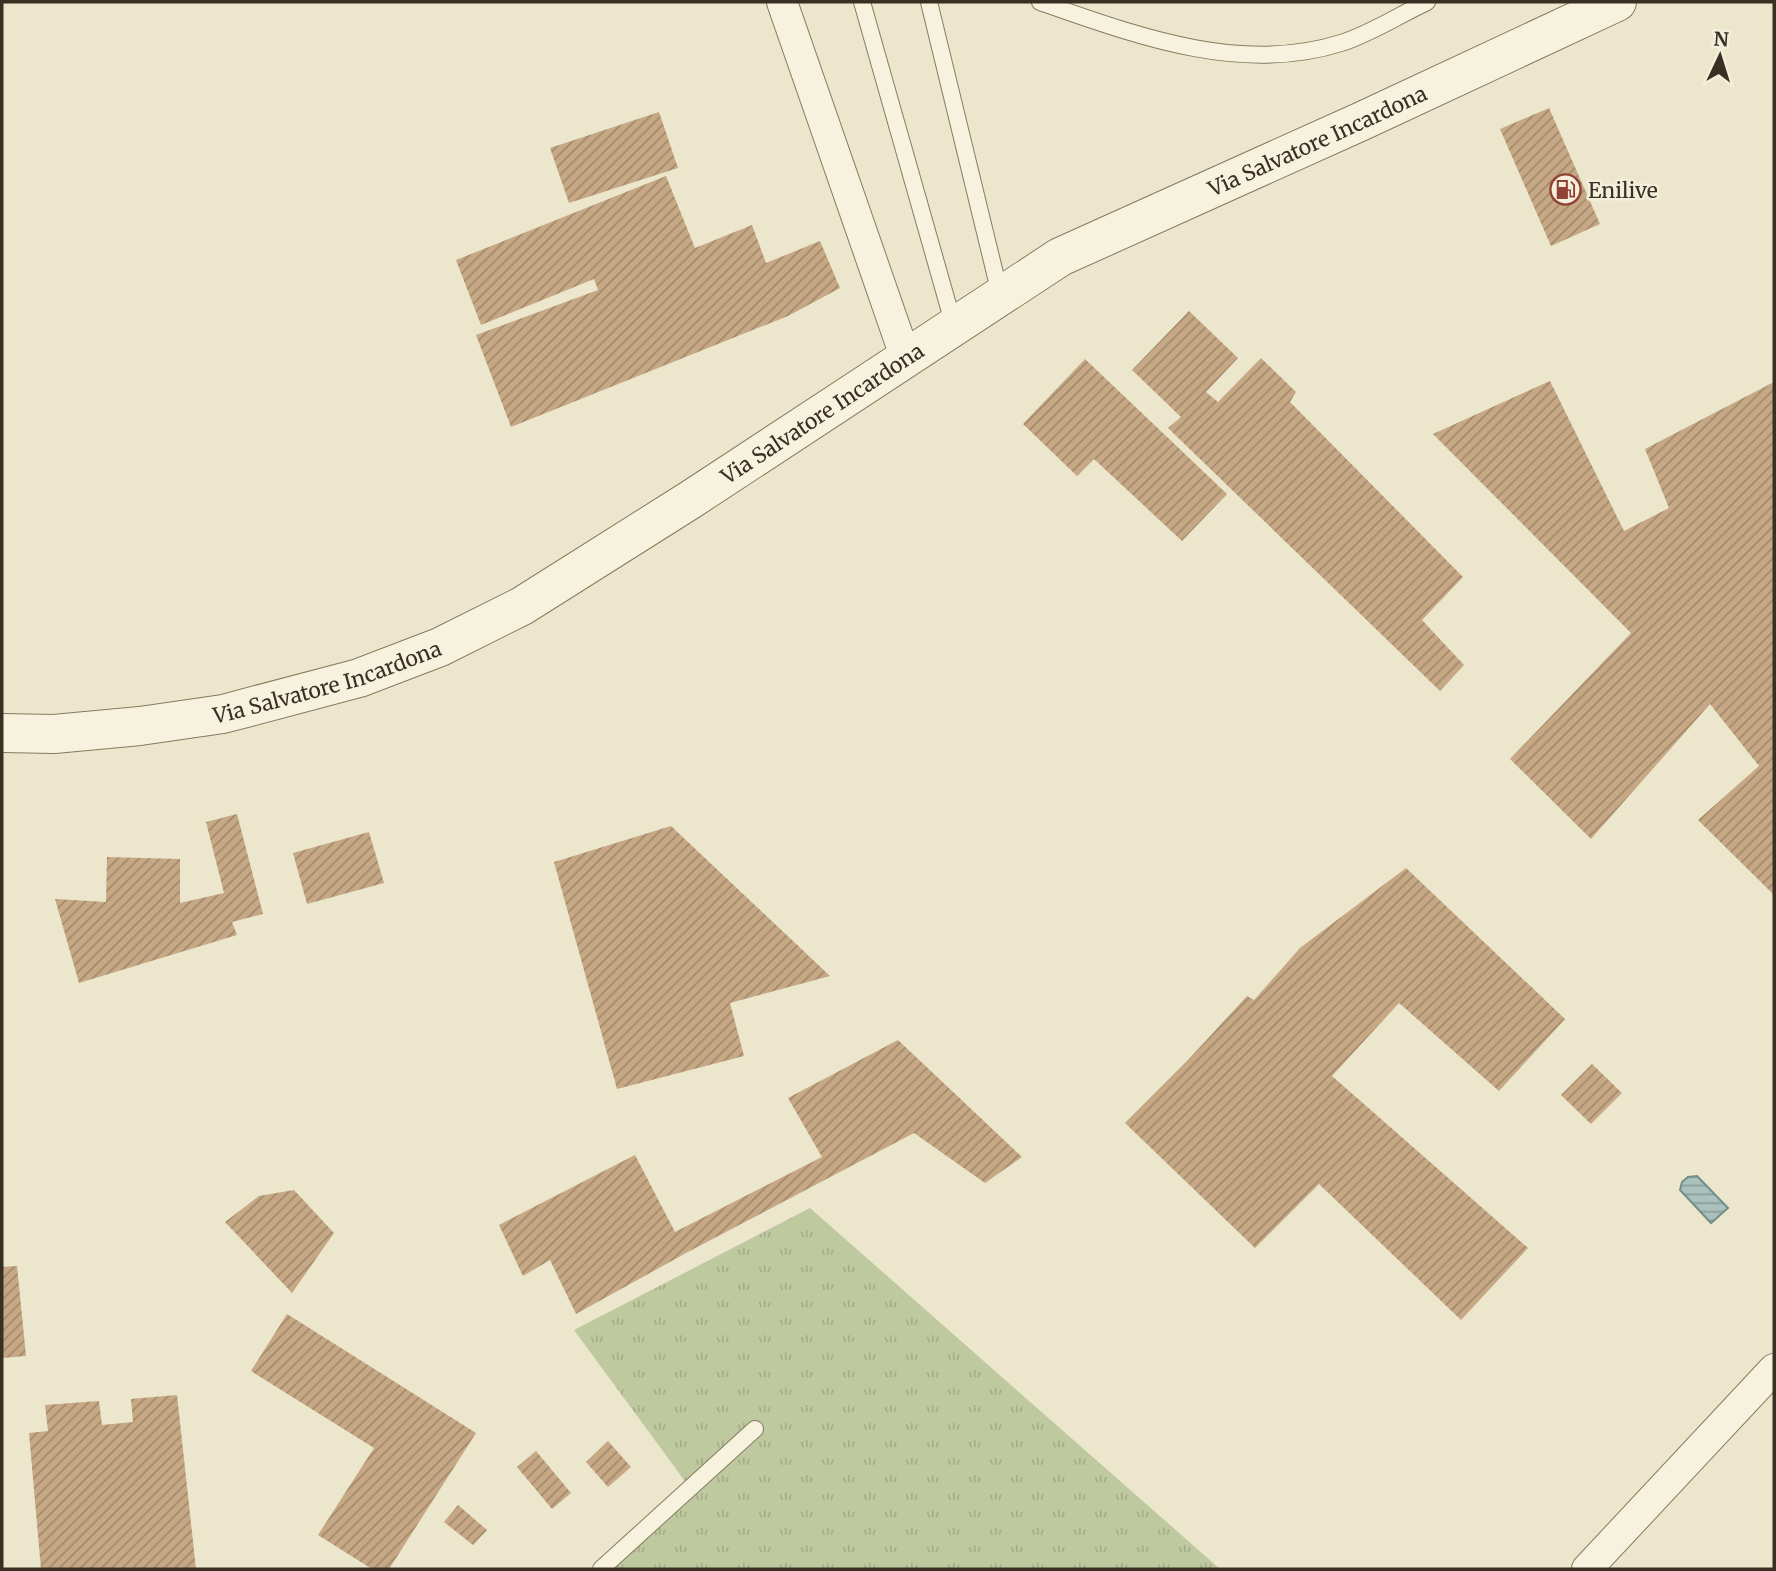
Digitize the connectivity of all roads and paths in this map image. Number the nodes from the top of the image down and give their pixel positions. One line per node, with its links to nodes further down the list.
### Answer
1 (782, 2): 9 (street)
2 (862, 2): 8 (lane)
3 (929, 2): 7 (lane)
4 (1040, 2): 5 (lane)
5 (1427, 2)
6 (1617, 2): 7 (street, Via Salvatore Incardona)
7 (1001, 296): 8 (street, Via Salvatore Incardona)
8 (954, 326): 9 (street, Via Salvatore Incardona)
9 (906, 359): 10 (street, Via Salvatore Incardona)
10 (2, 733)
11 (1774, 1369): 14 (street)
12 (755, 1429): 13 (lane)
13 (601, 1569)
14 (1587, 1569)

